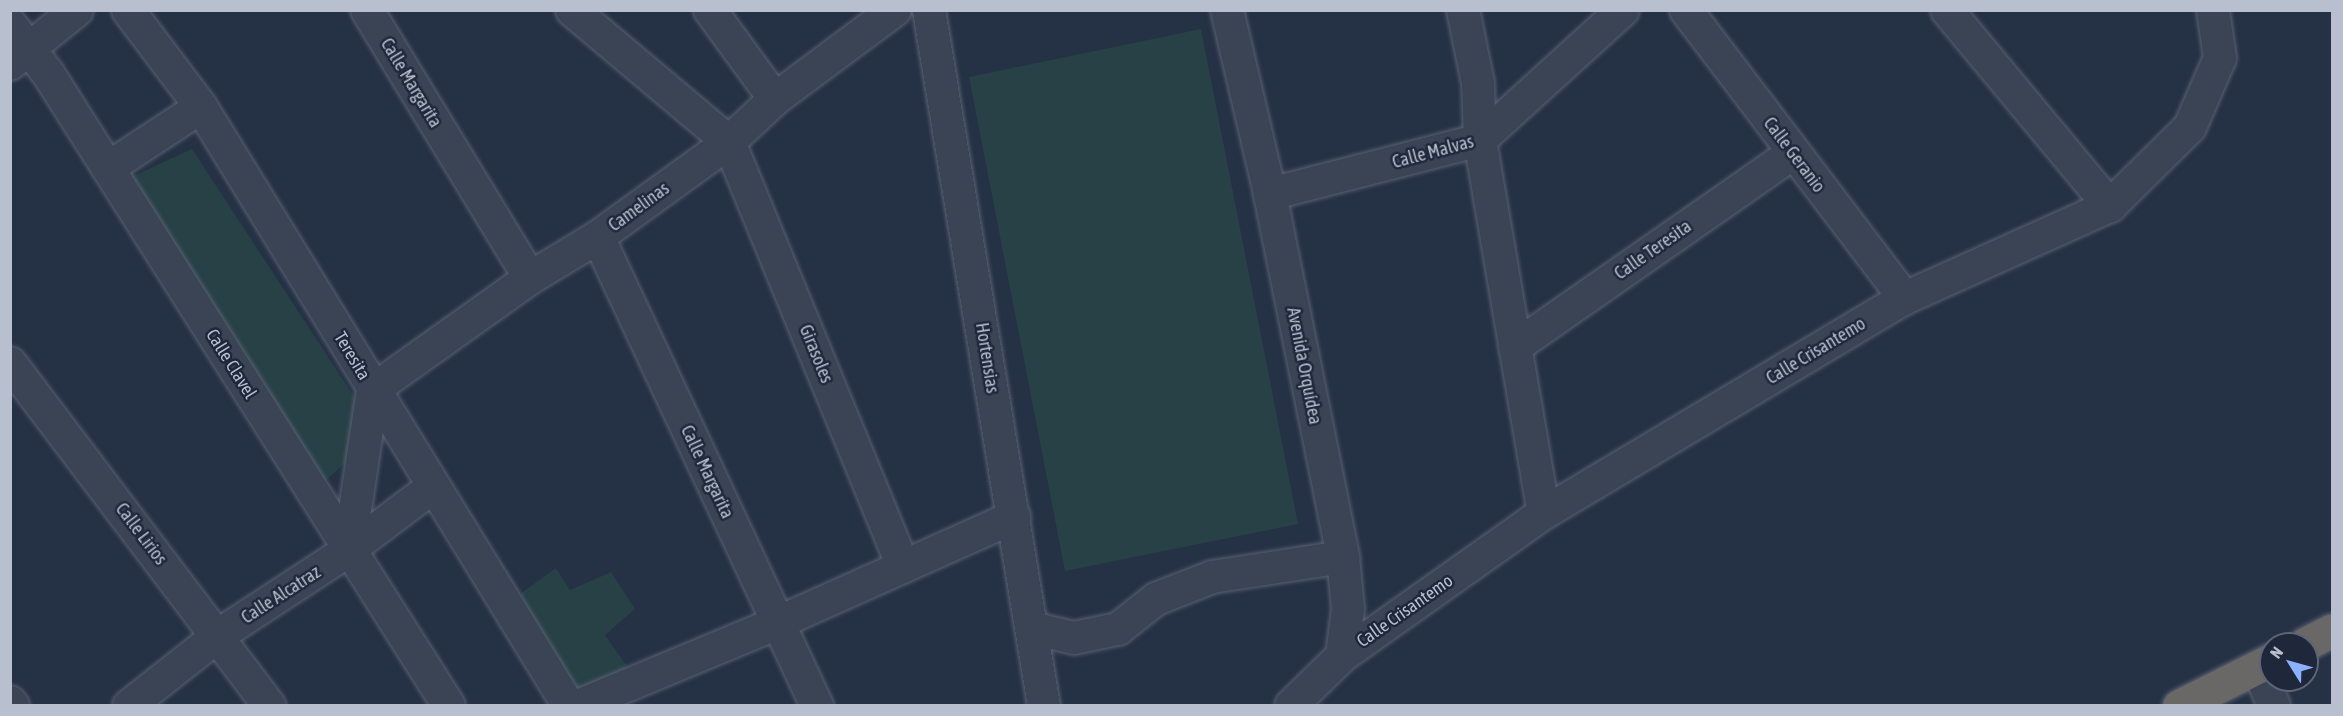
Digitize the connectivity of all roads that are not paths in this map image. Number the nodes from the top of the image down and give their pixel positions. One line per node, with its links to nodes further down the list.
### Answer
1 (77, 10): 15 (street)
2 (128, 10): 17 (street, Teresita)
3 (367, 10): 25 (street, Calle Margarita)
4 (572, 10): 19 (street)
5 (710, 10): 16 (street)
6 (895, 10): 16 (street, Camelinas)
7 (929, 10): 32 (street, Hortensias)
8 (1227, 10): 22 (street, Avenida Orquídea)
9 (1463, 10): 18 (street)
10 (1623, 10): 18 (street, Calle Malvas)
11 (1686, 10): 20 (street, Calle Geranio)
12 (1947, 10): 23 (street)
13 (2213, 10): 23 (street, Calle Crisantemo)
14 (10, 24): 15 (street, Calle Clavel)
15 (20, 56): 21 (street, Calle Clavel)
16 (775, 99): 19 (street, Camelinas)
17 (201, 107): 21 (street); 29 (street, Teresita)
18 (1480, 140): 22 (street, Calle Malvas); 27 (street)
19 (729, 142): 24 (street, Camelinas); 35 (street, Girasoles)
20 (1792, 153): 26 (street, Calle Geranio); 27 (street, Calle Teresita)
21 (108, 168): 33 (street, Calle Clavel)
22 (1270, 195): 34 (street, Avenida Orquídea)
23 (2110, 206): 26 (street, Calle Crisantemo)
24 (598, 237): 25 (street, Camelinas); 36 (street, Calle Margarita)
25 (530, 278): 29 (street, Camelinas)
26 (1905, 298): 31 (street, Calle Crisantemo)
27 (1515, 347): 31 (street)
28 (10, 363): 38 (street, Calle Lirios)
29 (372, 390): 30 (street, Teresita); 33 (street)
30 (434, 486): 33 (street, Calle Alcatraz); 44 (street, Teresita)
31 (1544, 513): 39 (street, Calle Crisantemo)
32 (1014, 517): 35 (street); 37 (street, Hortensias)
33 (350, 550): 38 (street, Calle Alcatraz); 43 (street, Calle Clavel)
34 (1343, 556): 37 (street); 39 (street, Avenida Orquídea)
35 (903, 567): 36 (street)
36 (777, 623): 45 (street); 46 (street, Calle Margarita)
37 (1032, 628): 47 (street, Hortensias)
38 (219, 635): 41 (street, Calle Alcatraz); 42 (street, Calle Lirios)
39 (1342, 656): 48 (street)
40 (2259, 666): 49 (highway)
41 (129, 705)
42 (269, 705)
43 (449, 705)
44 (569, 705)
45 (578, 705)
46 (817, 705)
47 (1044, 705)
48 (1292, 705)
49 (2179, 705)

